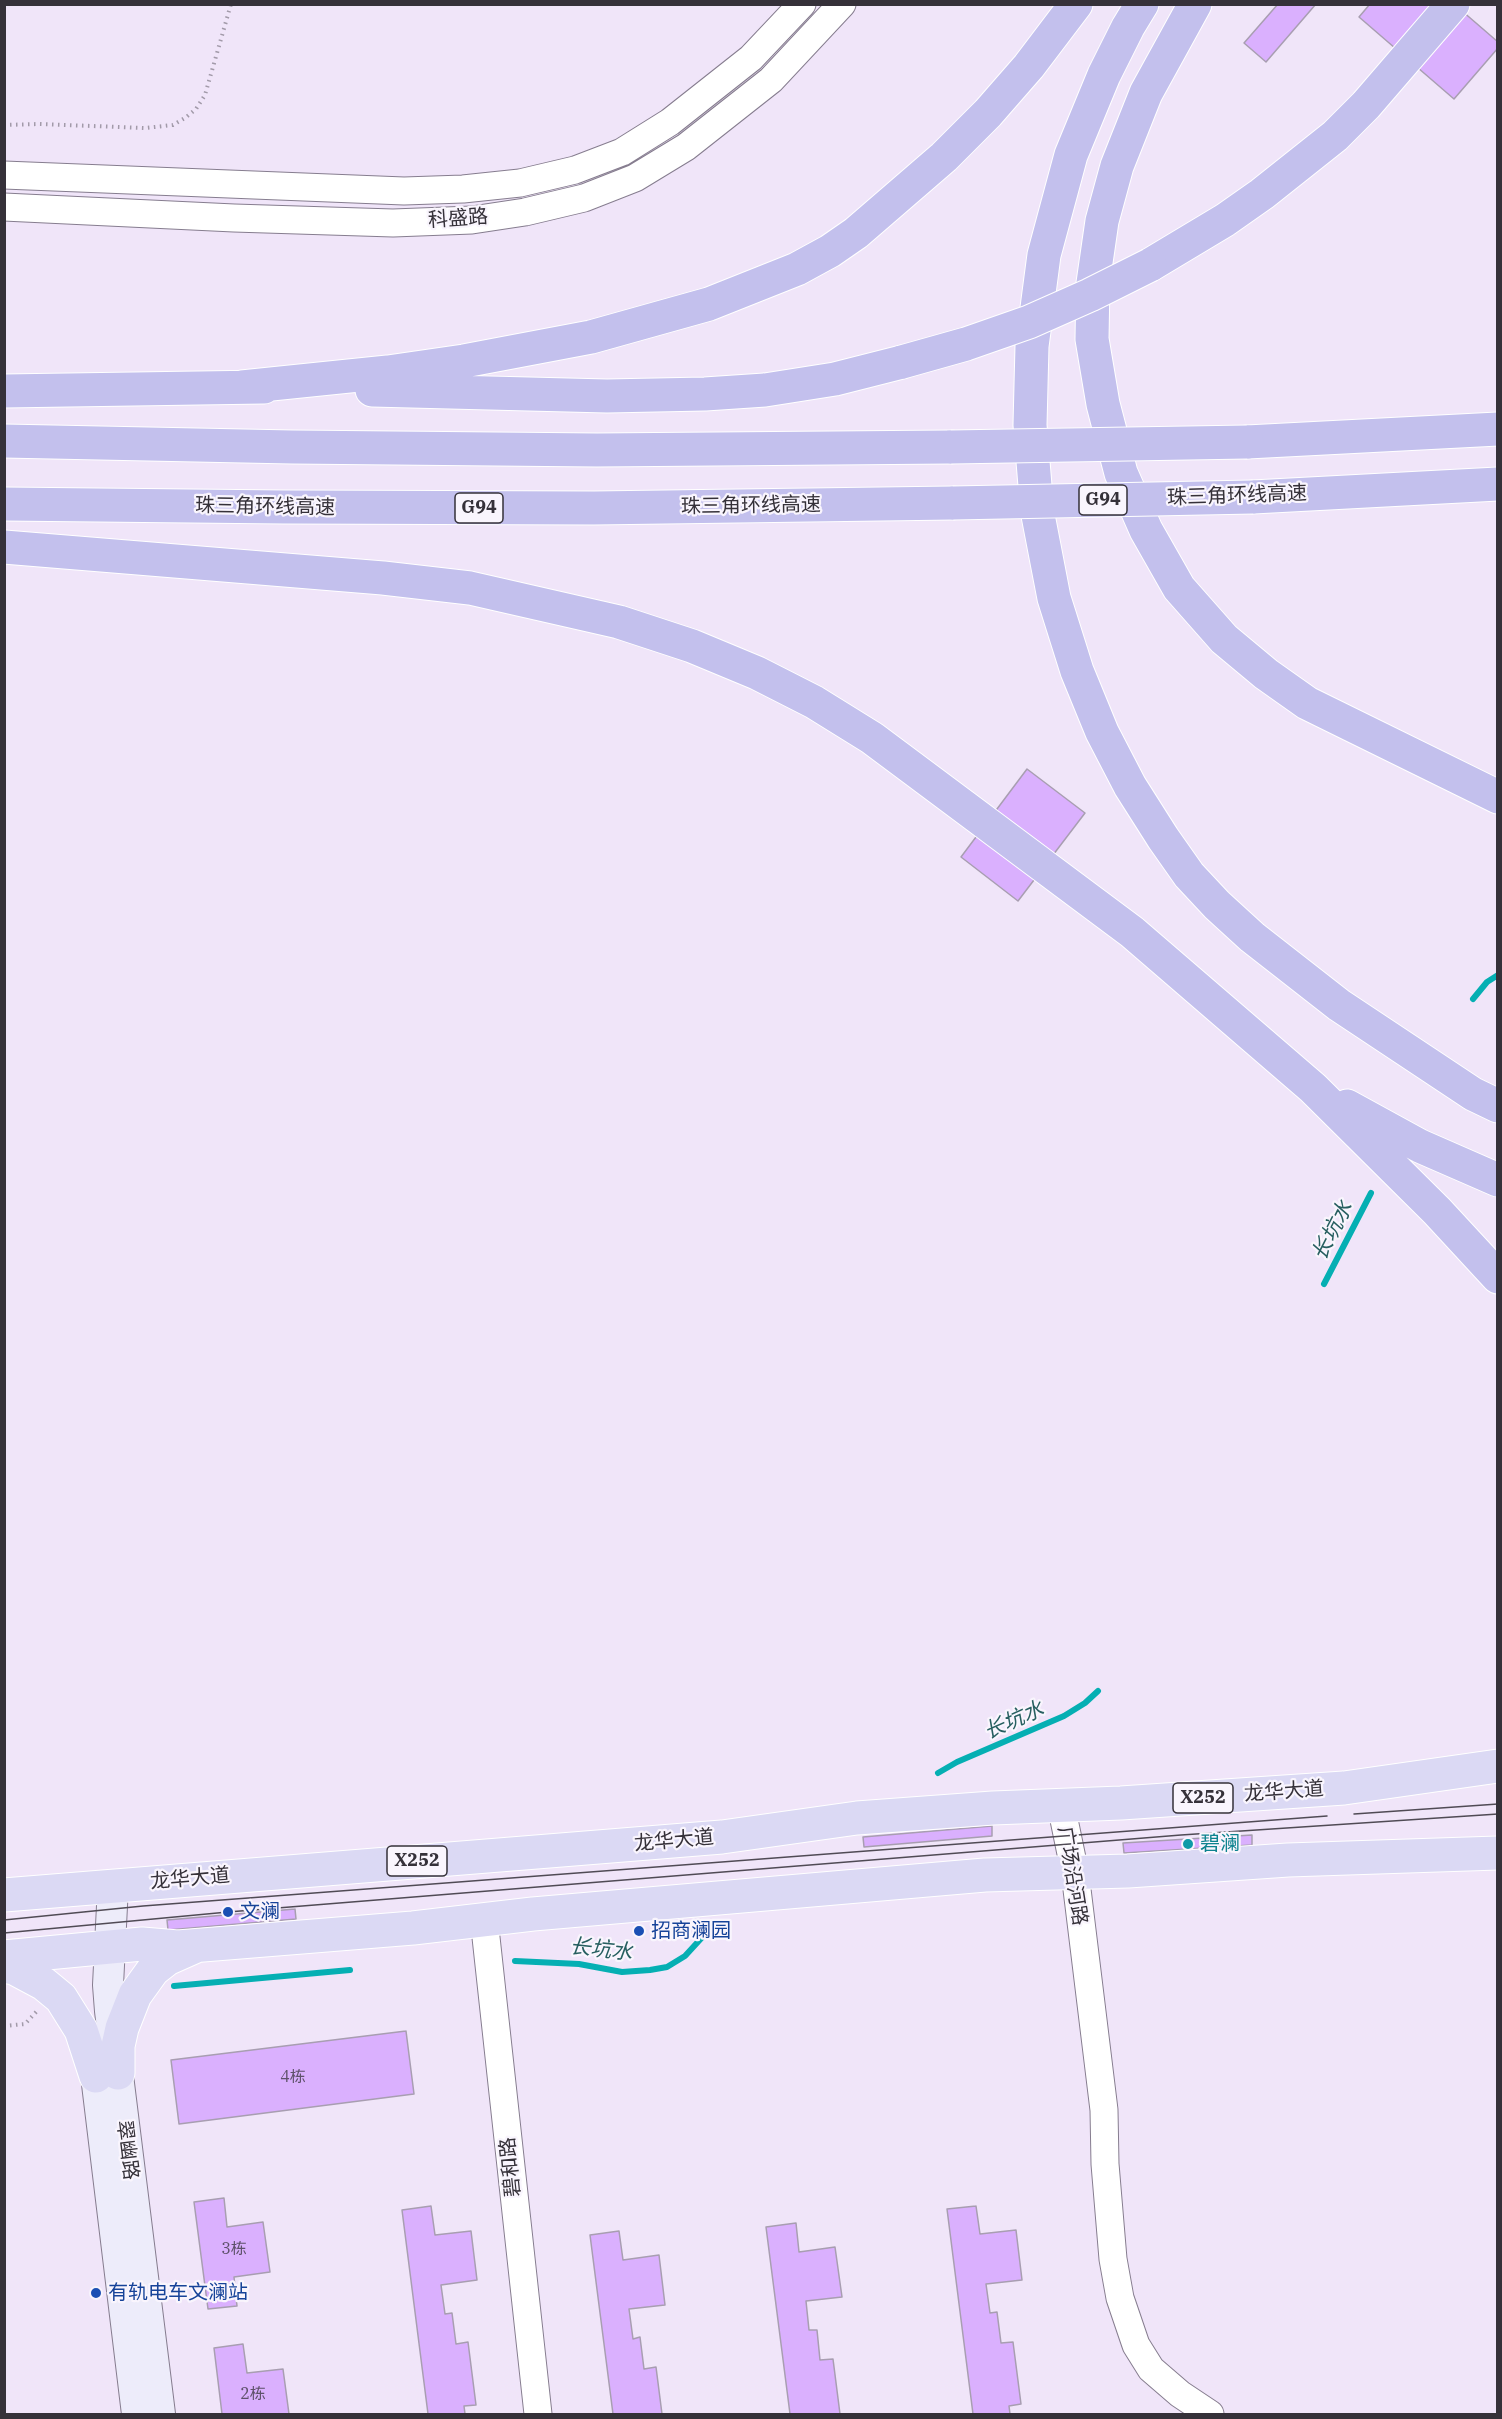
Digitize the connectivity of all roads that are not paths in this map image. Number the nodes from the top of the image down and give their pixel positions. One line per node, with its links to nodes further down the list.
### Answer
1 (802, 4): 7 (street, 科盛路)
2 (842, 4): 8 (street, 科盛路)
3 (1076, 4): 9 (highway)
4 (1142, 4): 18 (highway)
5 (1195, 4): 16 (highway)
6 (1453, 4): 9 (highway, bridge)
7 (4, 175)
8 (4, 207)
9 (242, 387): 10 (highway)
10 (4, 391)
11 (1497, 429): 12 (highway, bridge)
12 (4, 441)
13 (1497, 483): 14 (highway, 珠三角环线高速 / G94, bridge)
14 (4, 504)
15 (4, 547): 17 (highway)
16 (1497, 797)
17 (1313, 1088): 19 (highway); 20 (highway)
18 (1497, 1106)
19 (1497, 1180)
20 (1497, 1277)
21 (1497, 1766): 22 (main road, 龙华大道 / X252)
22 (1344, 1788): 23 (main road, 龙华大道 / X252); 24 (main road, 龙华大道 / X252)
23 (1497, 1788)
24 (1061, 1805): 28 (street, 广场沿河路); 29 (main road, 龙华大道 / X252)
25 (1497, 1831): 27 (main road)
26 (1497, 1853): 27 (main road)
27 (1288, 1860): 28 (main road)
28 (1066, 1873): 31 (main road); 40 (street, 广场沿河路)
29 (104, 1886): 30 (main road, 龙华大道 / X252); 33 (main road, 翠幽路)
30 (4, 1894)
31 (484, 1919): 32 (main road); 39 (street, 碧和路)
32 (199, 1945): 33 (main road); 36 (main road)
33 (101, 1948): 34 (main road); 36 (main road, 翠幽路)
34 (4, 1957)
35 (4, 1966): 36 (main road)
36 (107, 2074): 37 (main road, 翠幽路); 38 (main road, 翠幽路)
37 (137, 2415)
38 (160, 2415)
39 (538, 2415)
40 (1210, 2415)

